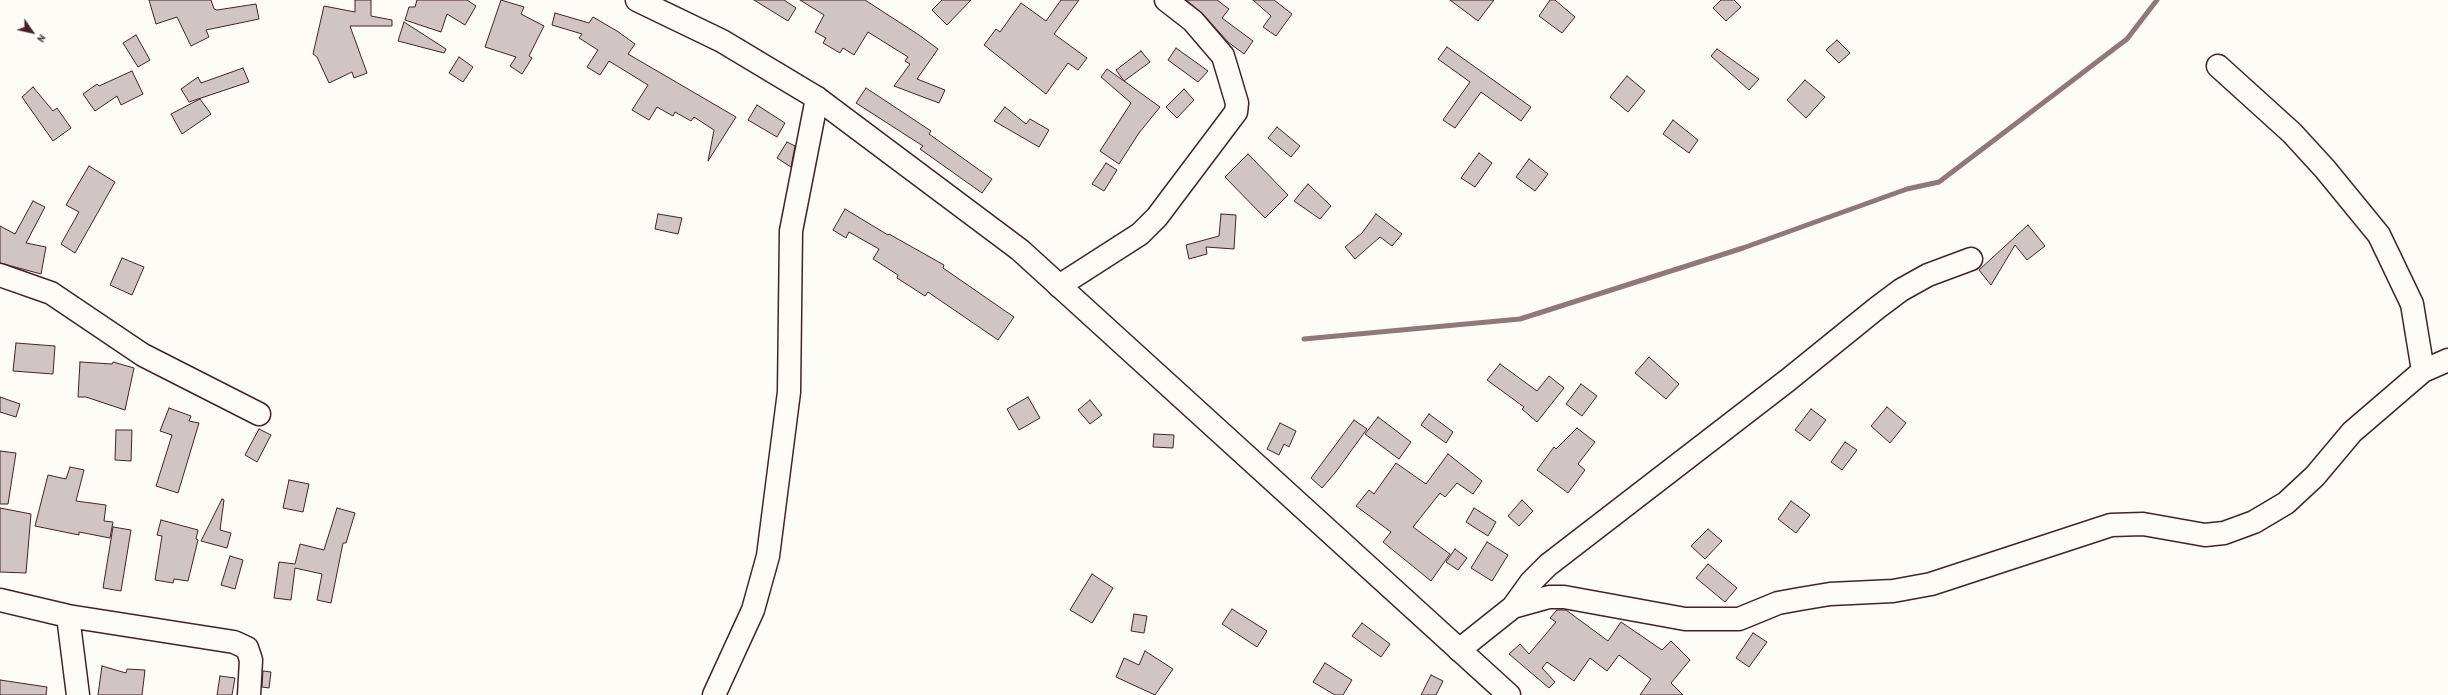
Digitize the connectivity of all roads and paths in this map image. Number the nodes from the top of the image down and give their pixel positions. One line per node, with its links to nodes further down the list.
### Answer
1 (637, 0): 4 (street)
2 (1166, 0): 7 (street)
3 (2218, 66): 9 (street)
4 (817, 98): 7 (street); 17 (street)
5 (1971, 259): 12 (street)
6 (0, 275): 10 (street)
7 (1059, 286): 14 (street)
8 (2448, 360): 9 (street)
9 (2423, 371): 12 (street)
10 (259, 414)
11 (0, 600): 13 (street)
12 (1513, 607): 14 (street)
13 (68, 616): 15 (street); 16 (street)
14 (1459, 650): 18 (street)
15 (78, 695)
16 (249, 695)
17 (714, 695)
18 (1509, 695)

